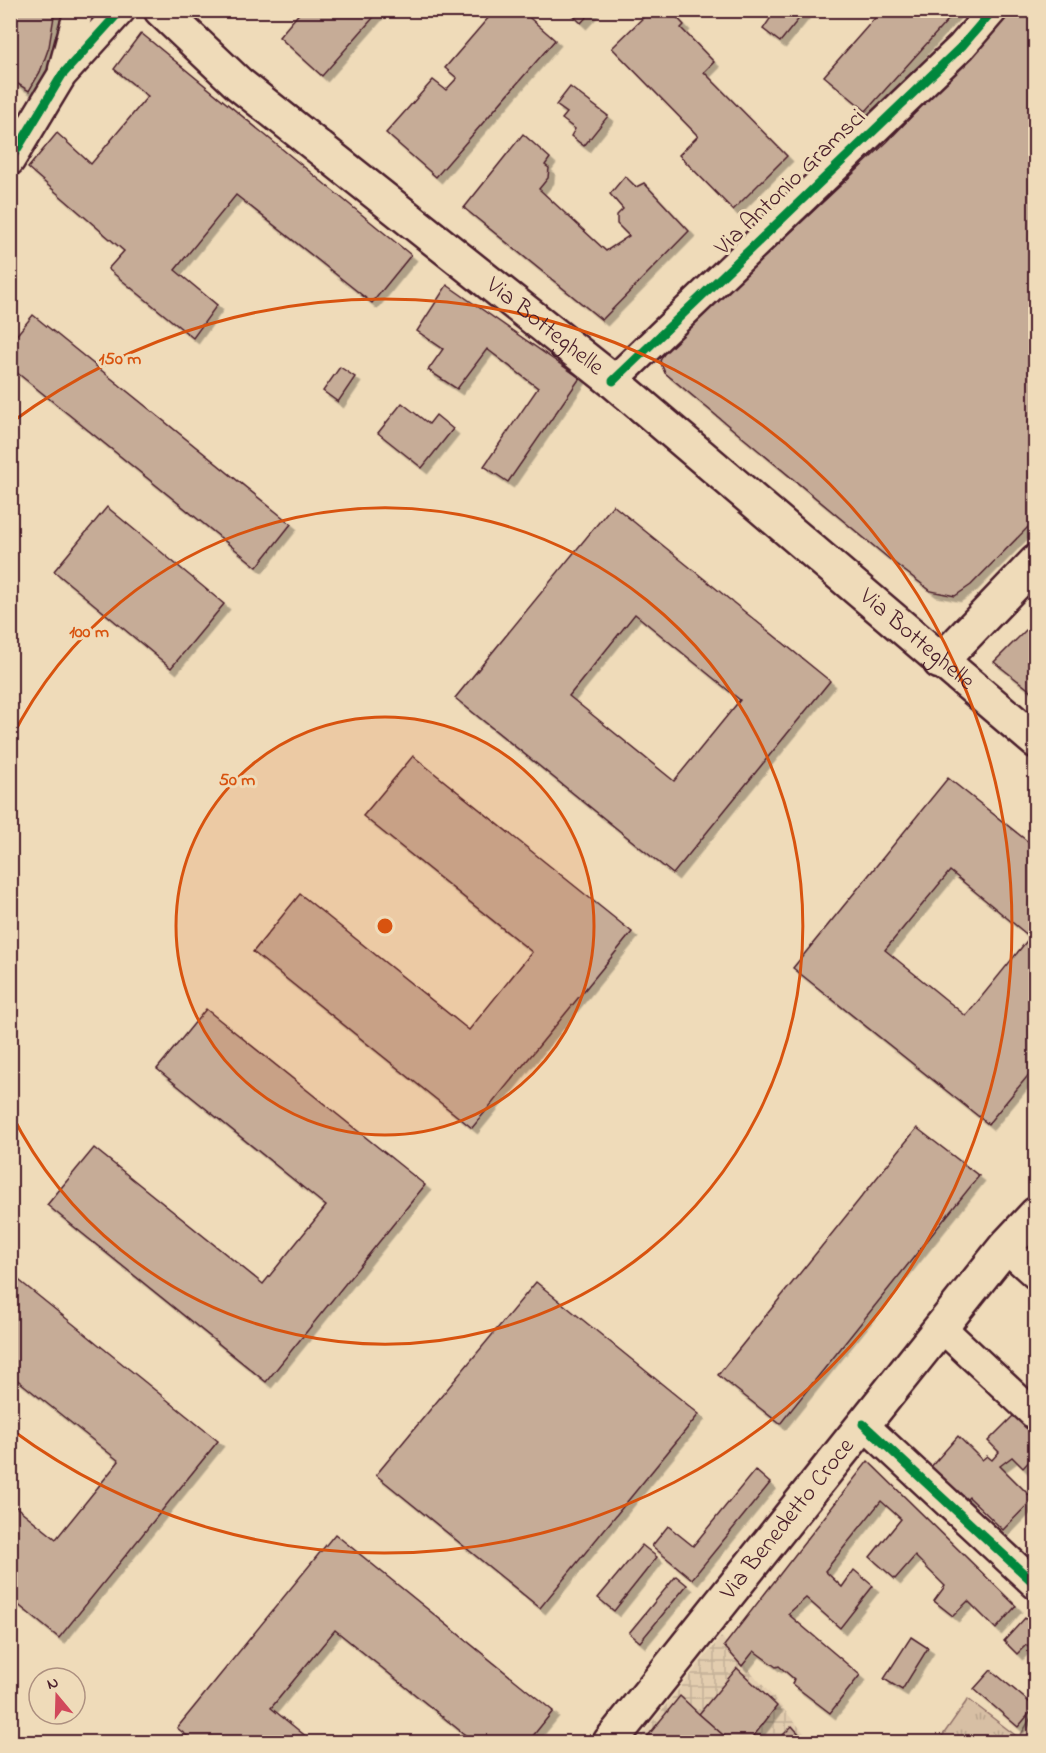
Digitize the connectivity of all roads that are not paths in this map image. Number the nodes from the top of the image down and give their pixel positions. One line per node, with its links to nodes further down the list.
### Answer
1 (79, 10): 5 (street)
2 (121, 10): 5 (street)
3 (161, 10): 7 (main road, Via Botteghelle)
4 (993, 10): 7 (street, Via Antonio Gramsci)
5 (62, 75): 6 (street)
6 (10, 161)
7 (613, 381): 9 (main road, Via Botteghelle)
8 (1035, 562): 9 (main road)
9 (940, 662): 10 (main road, Via Botteghelle)
10 (1035, 741)
11 (1035, 1214): 12 (main road, Via Benedetto Croce)
12 (1005, 1247): 13 (street); 14 (main road, Via Benedetto Croce)
13 (1035, 1275)
14 (941, 1327): 15 (street); 16 (main road, Via Benedetto Croce)
15 (1035, 1416)
16 (863, 1424): 17 (street); 18 (main road, Via Benedetto Croce)
17 (1030, 1568)
18 (610, 1743)

